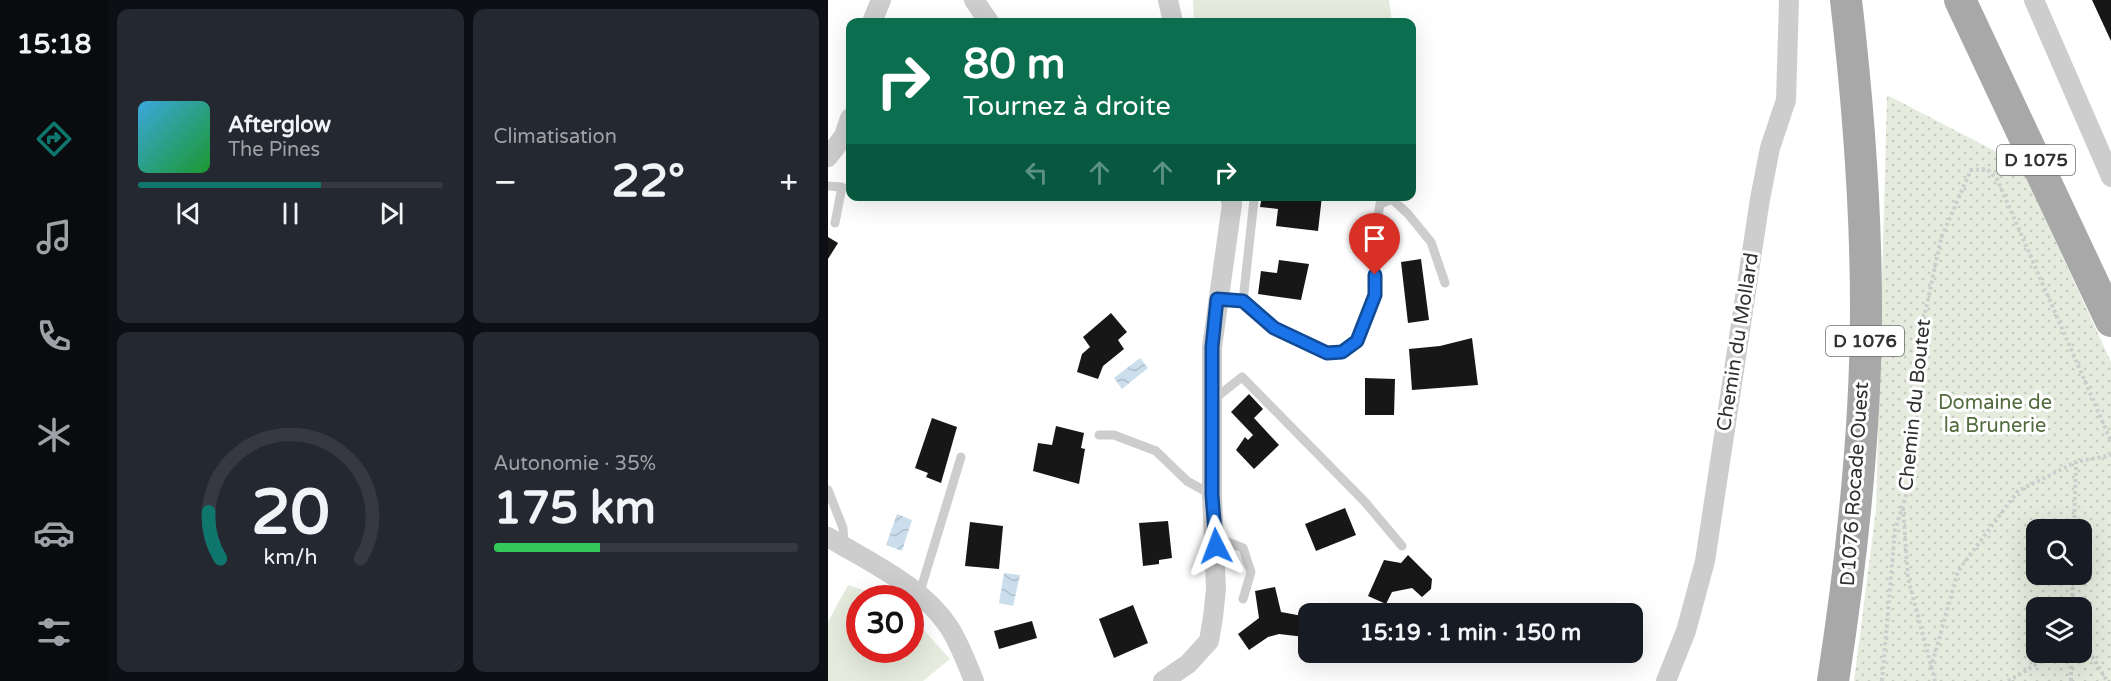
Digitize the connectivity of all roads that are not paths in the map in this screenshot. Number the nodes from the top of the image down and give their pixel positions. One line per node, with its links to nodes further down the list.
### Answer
1 (881, 0): 8 (street)
2 (974, 0): 9 (street)
3 (1168, 0): 10 (street)
4 (1789, 0): 38 (street, Chemin du Mollard)
5 (1846, 0): 39 (main road, D1076 Rocade Ouest / D 1076)
6 (1960, 0): 23 (main road, D 1075)
7 (2034, 0): 13 (street)
8 (874, 18)
9 (986, 18)
10 (1172, 18)
11 (846, 130): 12 (street)
12 (828, 157)
13 (2111, 177)
14 (828, 186): 19 (lane)
15 (1231, 201): 21 (street)
16 (1254, 201): 22 (lane)
17 (1387, 201): 22 (lane)
18 (1394, 201): 20 (lane)
19 (835, 223)
20 (1446, 283)
21 (1217, 299): 22 (lane); 24 (street)
22 (1243, 301)
23 (2111, 321)
24 (1213, 400): 28 (street); 31 (lane)
25 (1099, 435): 28 (lane)
26 (961, 457): 33 (lane)
27 (828, 490): 30 (lane)
28 (1212, 495): 29 (street)
29 (1215, 537): 34 (lane); 37 (street)
30 (836, 542): 32 (street)
31 (1402, 546)
32 (903, 585)
33 (922, 585)
34 (1243, 599)
35 (924, 600): 36 (street)
36 (974, 681)
37 (1163, 681)
38 (1666, 681)
39 (1833, 681)

